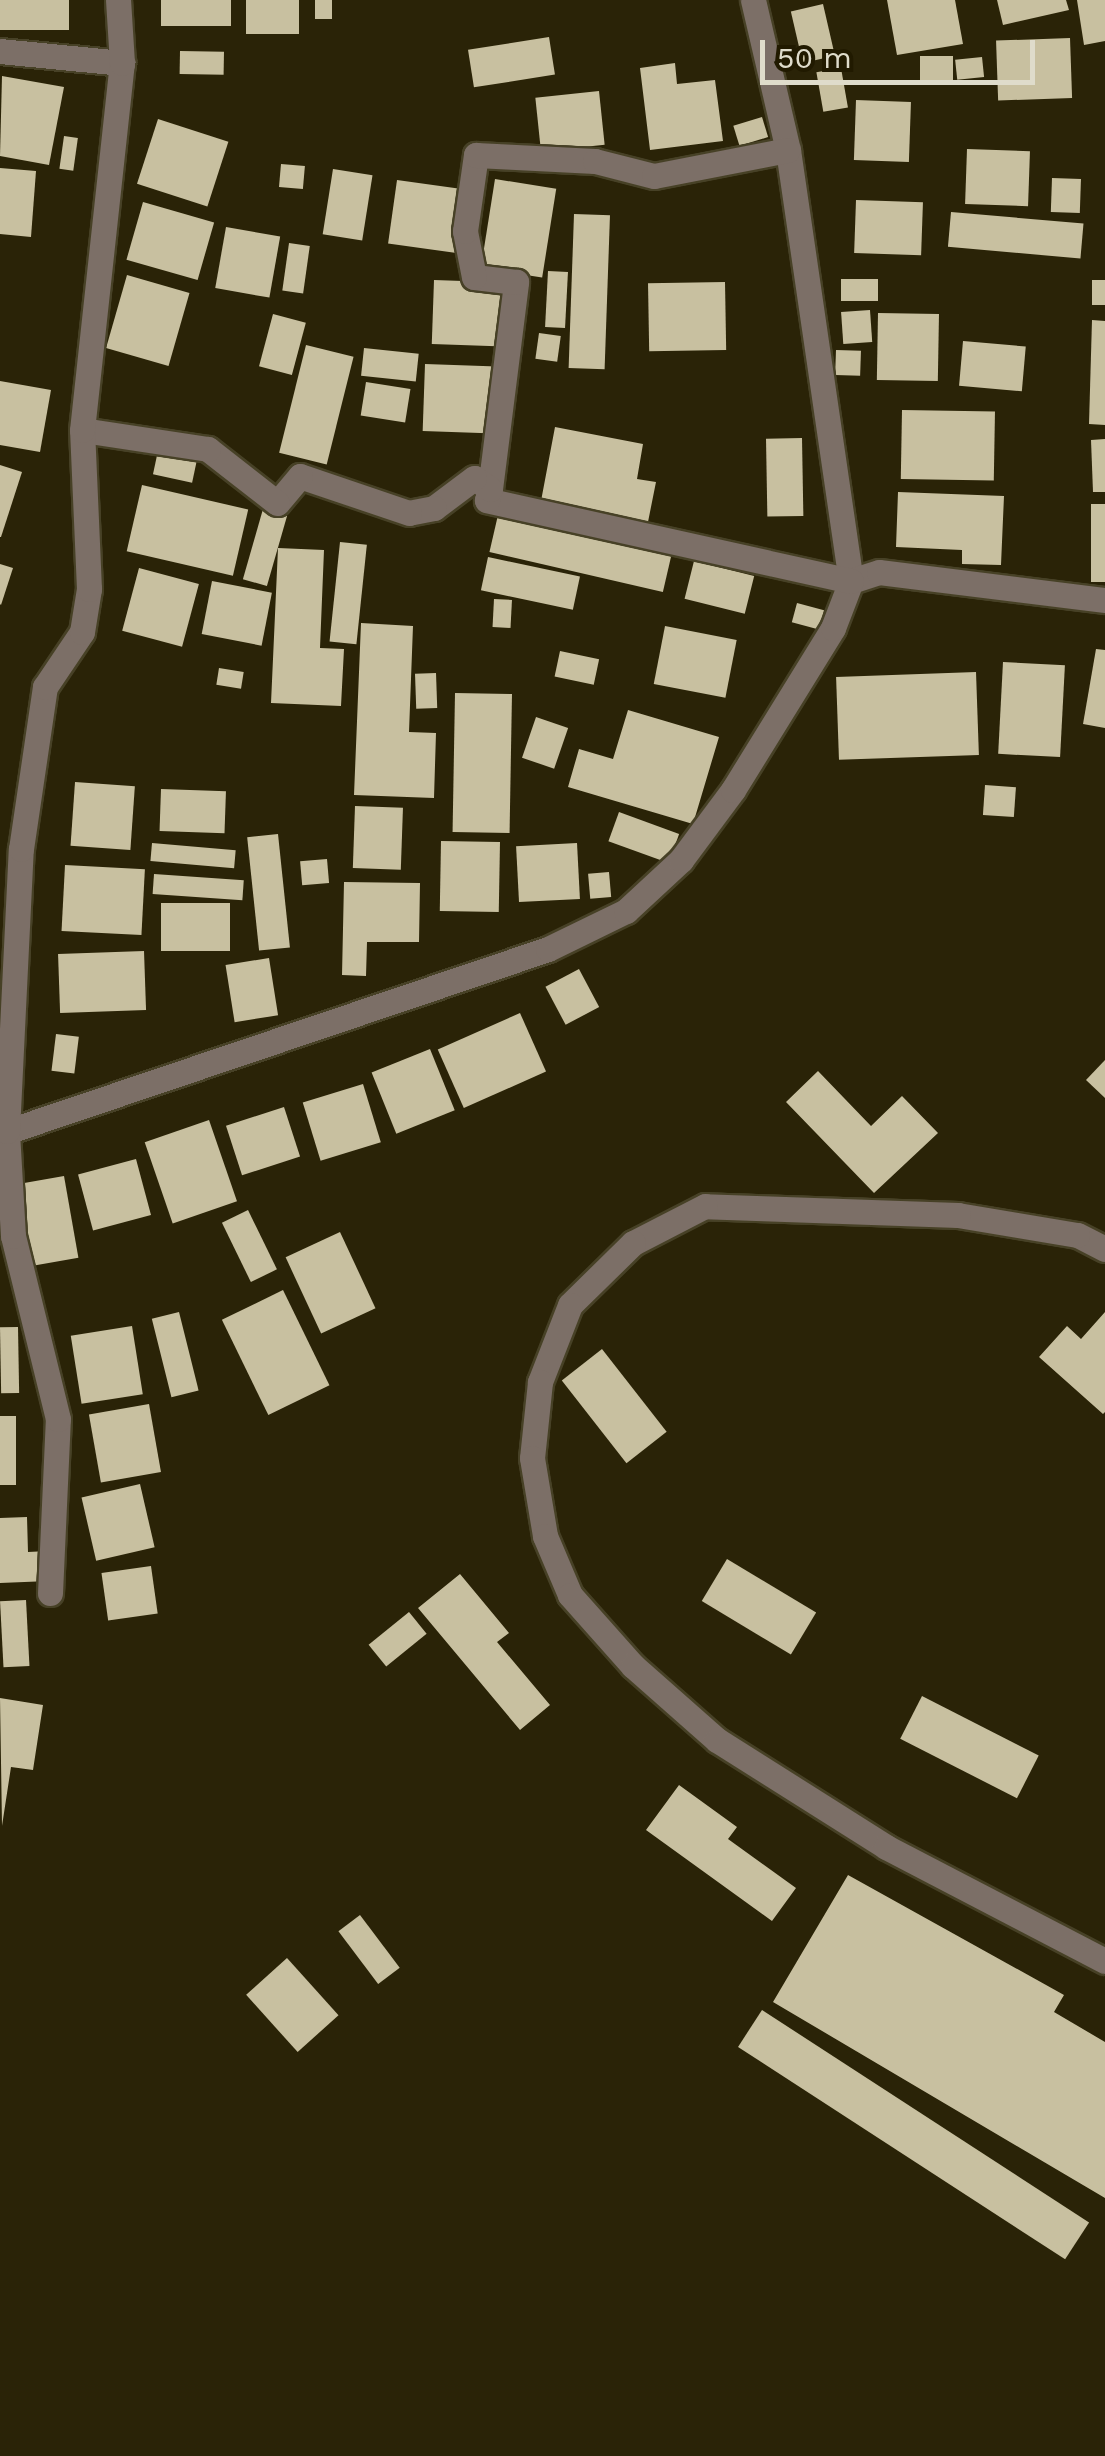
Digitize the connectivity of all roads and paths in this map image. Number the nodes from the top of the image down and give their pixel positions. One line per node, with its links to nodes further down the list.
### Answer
1 (118, 0): 4 (street)
2 (753, 0): 5 (street)
3 (0, 51): 4 (street)
4 (122, 63): 6 (street)
5 (788, 150): 7 (street); 8 (street)
6 (82, 430): 7 (street); 10 (street)
7 (490, 489): 8 (street)
8 (851, 581): 9 (street); 10 (street)
9 (1105, 600)
10 (4, 1132): 12 (street)
11 (1105, 1249): 13 (street)
12 (50, 1593)
13 (1105, 1961)

